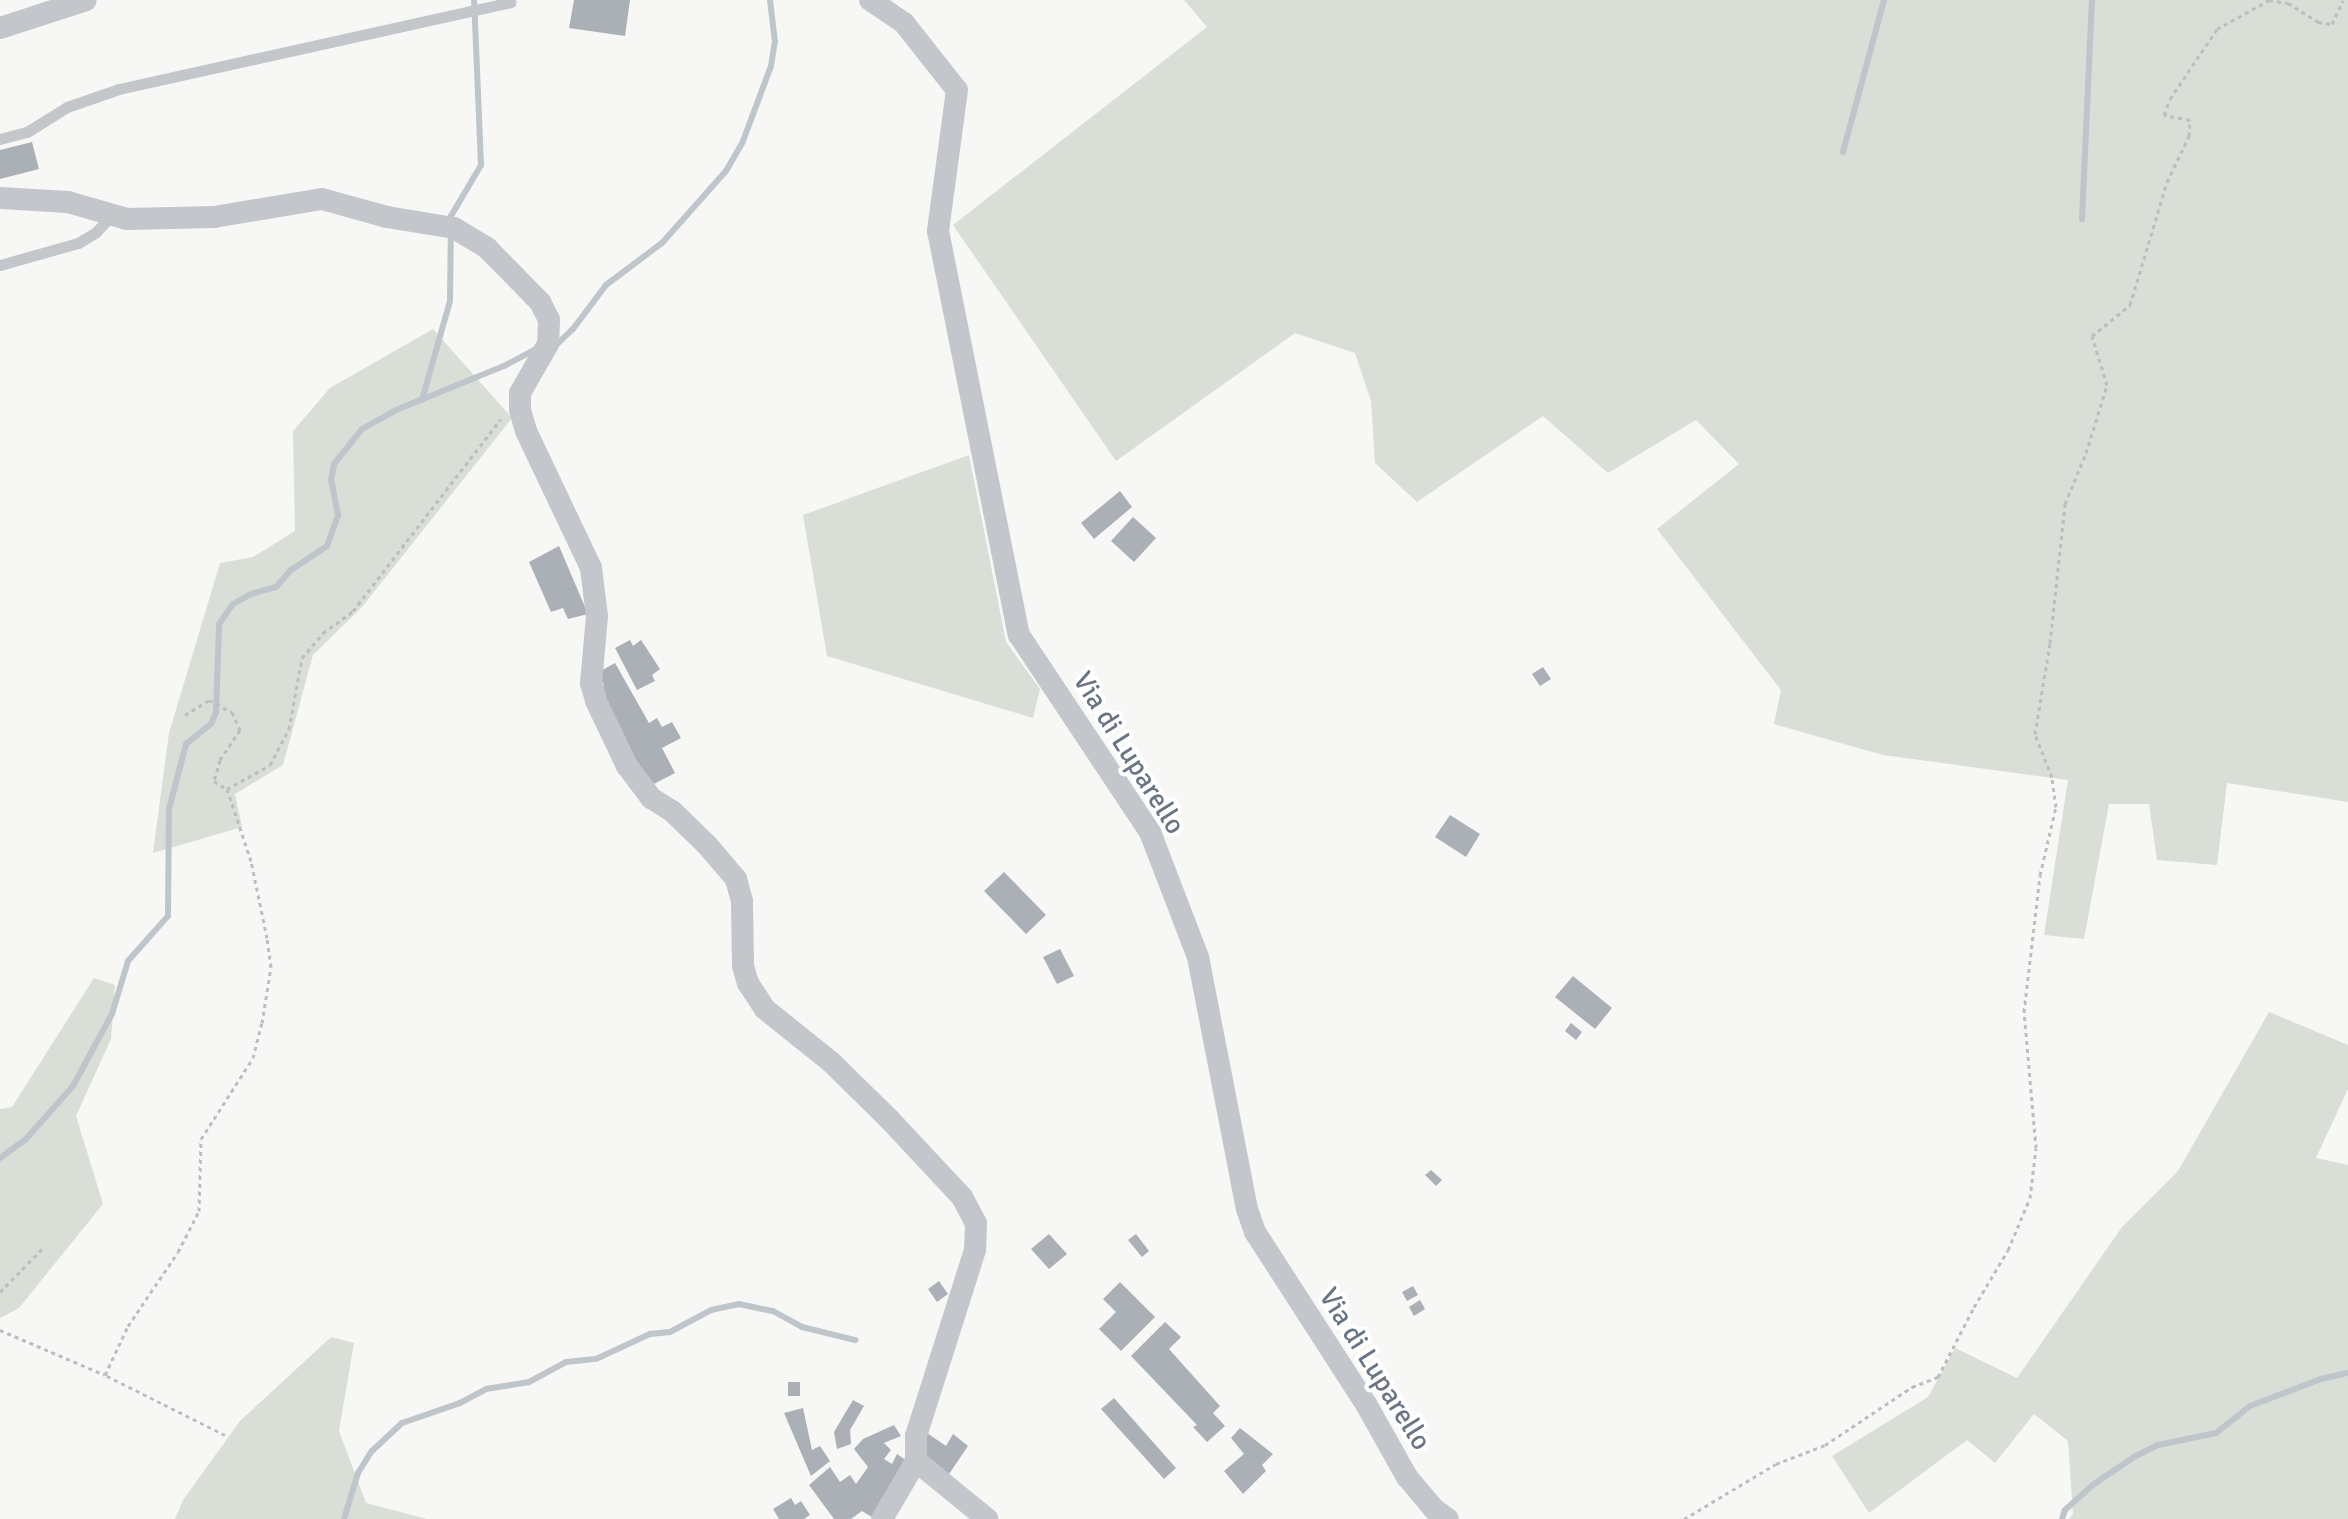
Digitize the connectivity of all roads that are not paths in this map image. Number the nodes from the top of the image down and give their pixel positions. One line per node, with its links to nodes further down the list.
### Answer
1 (86, 0): 4 (street)
2 (870, 0): 12 (street, Via di Luparello)
3 (510, 2): 5 (lane)
4 (0, 28)
5 (0, 139)
6 (0, 198): 7 (street)
7 (111, 216): 8 (lane); 9 (street)
8 (0, 265)
9 (916, 1461): 10 (street); 11 (street)
10 (882, 1519)
11 (987, 1519)
12 (1448, 1519)

